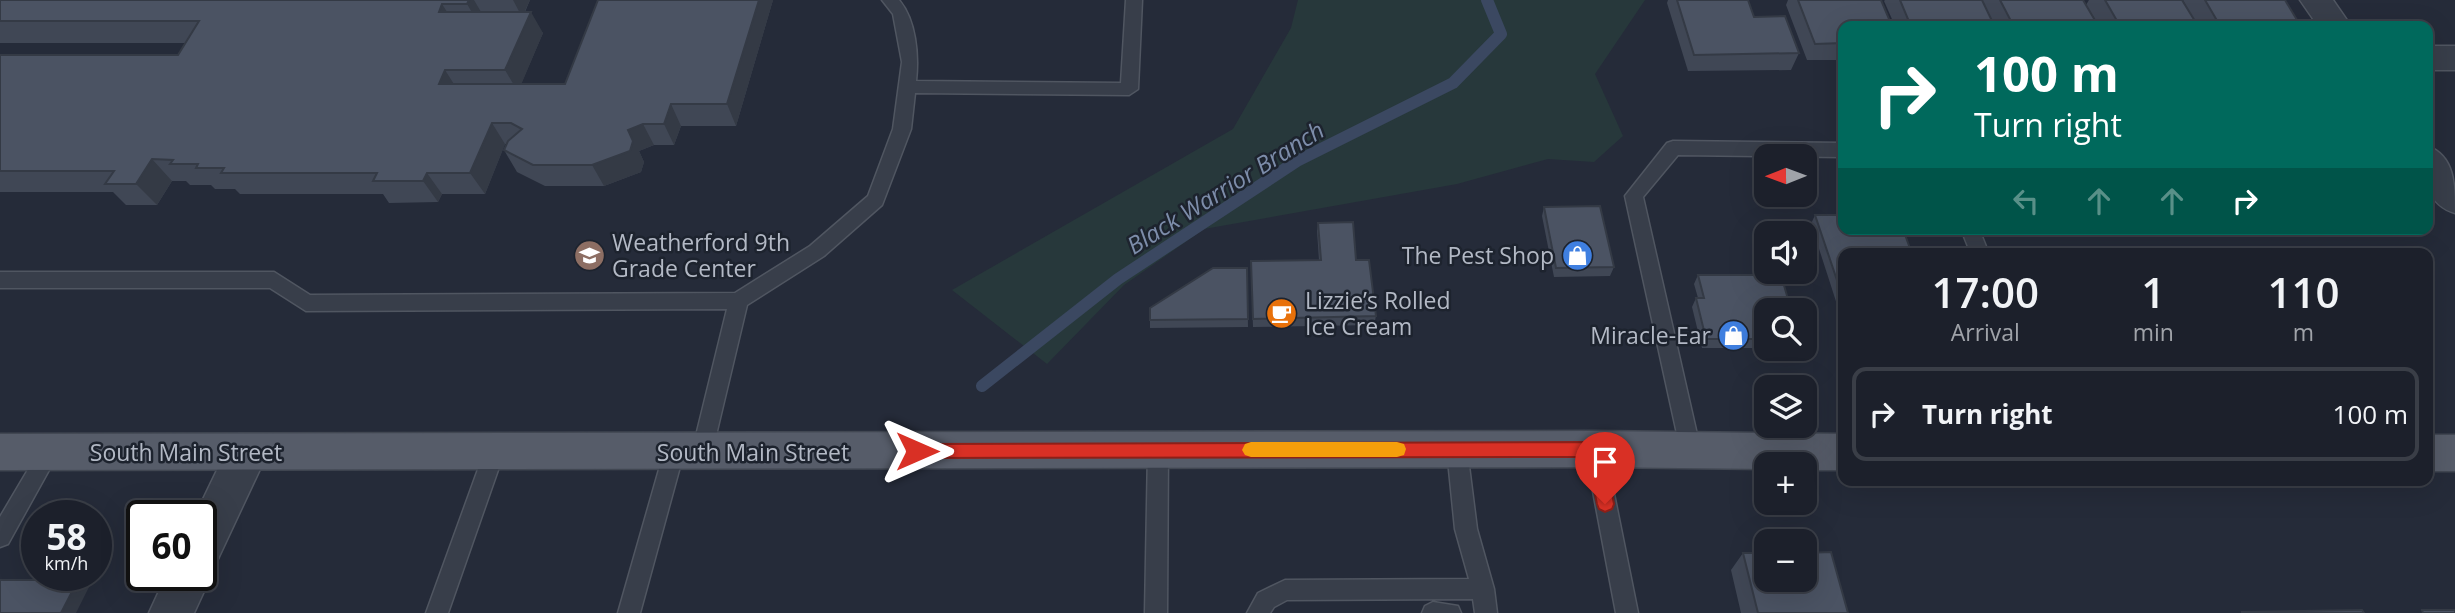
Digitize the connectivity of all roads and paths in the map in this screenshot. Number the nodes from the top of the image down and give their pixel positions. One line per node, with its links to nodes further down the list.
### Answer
1 (890, 0): 7 (lane)
2 (1134, 0): 7 (lane)
3 (2316, 0): 4 (street)
4 (2331, 21)
5 (2433, 58): 6 (street)
6 (2455, 58)
7 (907, 87): 12 (lane)
8 (1838, 150): 20 (lane)
9 (2433, 168): 10 (street)
10 (2455, 199)
11 (0, 281): 12 (lane)
12 (738, 301): 19 (lane)
13 (1595, 449): 16 (main road, South Main Street); 20 (main road, South Main Street); 37 (lane)
14 (495, 450): 18 (main road, South Main Street); 19 (main road, South Main Street); 30 (lane)
15 (1158, 450): 16 (main road, South Main Street); 19 (main road, South Main Street); 32 (lane)
16 (1457, 450): 27 (lane)
17 (49, 452): 18 (main road, South Main Street); 22 (main road, South Main Street); 26 (lane)
18 (247, 452): 25 (street)
19 (688, 452): 31 (lane)
20 (1691, 452): 21 (main road, South Main Street)
21 (1838, 452)
22 (0, 453)
23 (2433, 453): 24 (main road)
24 (2455, 453)
25 (217, 515)
26 (0, 537)
27 (1483, 589): 33 (lane); 36 (lane)
28 (182, 591): 29 (street)
29 (171, 613)
30 (437, 613)
31 (629, 613)
32 (1156, 613)
33 (1258, 613)
34 (1433, 613): 35 (lane)
35 (1451, 613)
36 (1486, 613)
37 (1627, 613)

